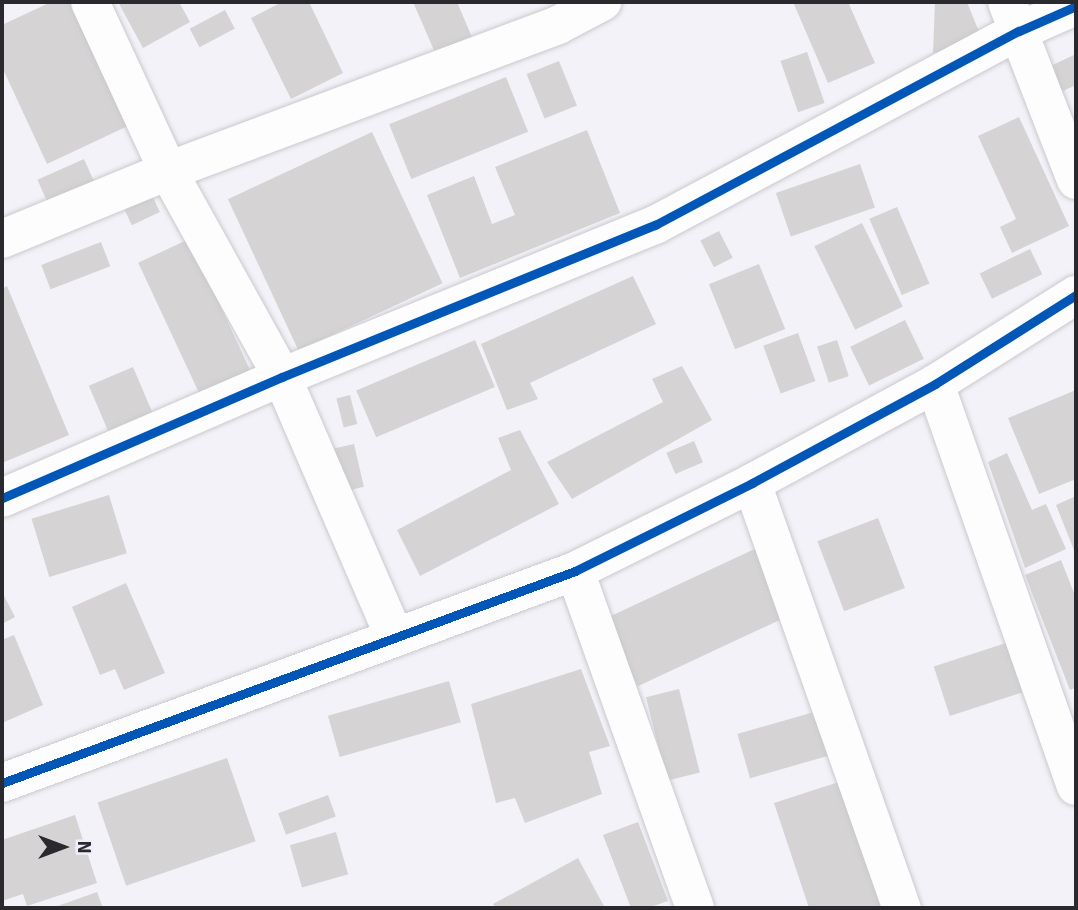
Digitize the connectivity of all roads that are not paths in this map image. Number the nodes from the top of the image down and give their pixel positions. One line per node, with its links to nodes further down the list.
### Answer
1 (90, 2): 5 (street)
2 (602, 2): 5 (street)
3 (1076, 6): 4 (street)
4 (1013, 16): 6 (street); 9 (street)
5 (168, 171): 7 (street); 9 (street)
6 (1076, 180)
7 (2, 239)
8 (1076, 295): 10 (street)
9 (282, 377): 12 (street); 14 (street)
10 (935, 384): 11 (street); 16 (street)
11 (752, 483): 13 (street); 18 (street)
12 (2, 498)
13 (575, 571): 14 (street); 17 (street)
14 (395, 638): 15 (street)
15 (2, 783)
16 (1076, 786)
17 (695, 908)
18 (902, 908)

